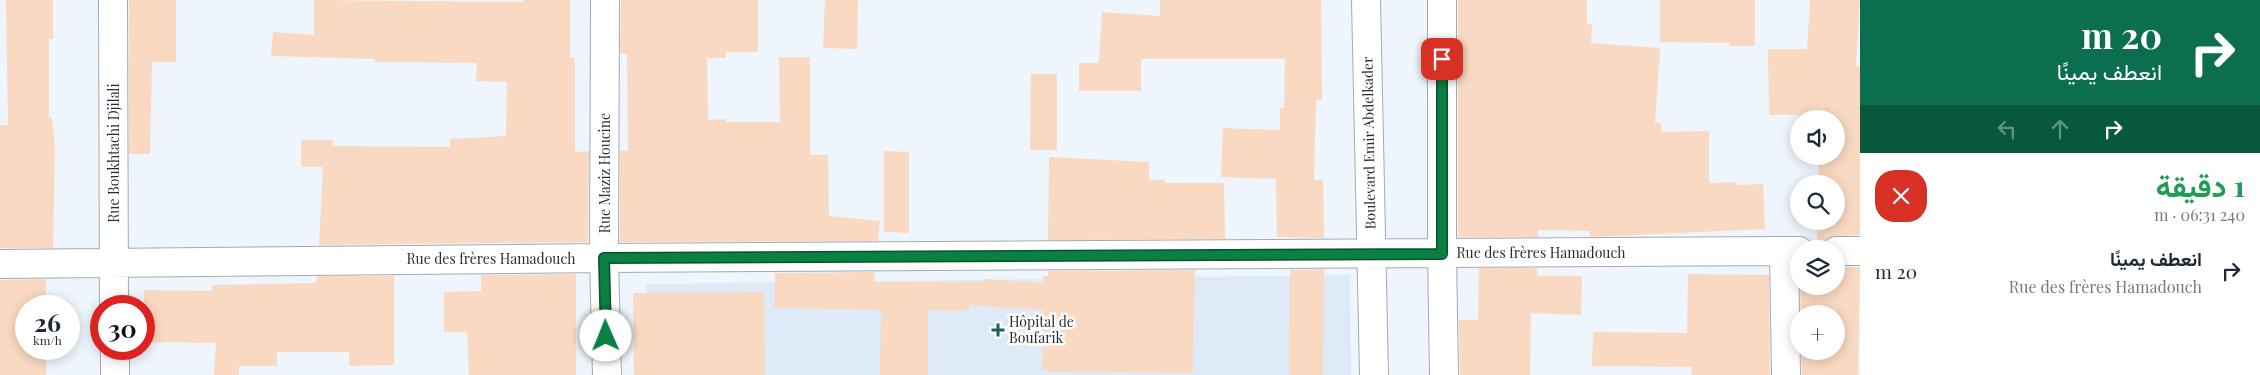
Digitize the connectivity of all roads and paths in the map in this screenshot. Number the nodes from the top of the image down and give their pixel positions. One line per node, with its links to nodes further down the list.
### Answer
1 (113, 0): 11 (street, Rue Boukhtachi Djilali)
2 (606, 0): 10 (street, Rue Maziz Houcine)
3 (1366, 0): 9 (street, Boulevard Emir Abdelkader)
4 (1442, 0): 8 (street)
5 (1790, 251): 8 (street, Rue des frères Hamadouch)
6 (1845, 251): 7 (street)
7 (1860, 251)
8 (1442, 254): 9 (street, Rue des frères Hamadouch); 19 (street)
9 (1372, 255): 10 (street, Rue des frères Hamadouch); 18 (street, Boulevard Emir Abdelkader)
10 (604, 258): 11 (street, Rue des frères Hamadouch); 17 (street, Rue Maziz Houcine)
11 (114, 262): 12 (street, Rue des frères Hamadouch); 14 (street, Rue Boukhtachi Djilali)
12 (0, 264)
13 (1790, 292): 20 (street)
14 (114, 295)
15 (115, 360): 16 (street)
16 (115, 375)
17 (607, 375)
18 (1374, 375)
19 (1444, 375)
20 (1786, 375)

